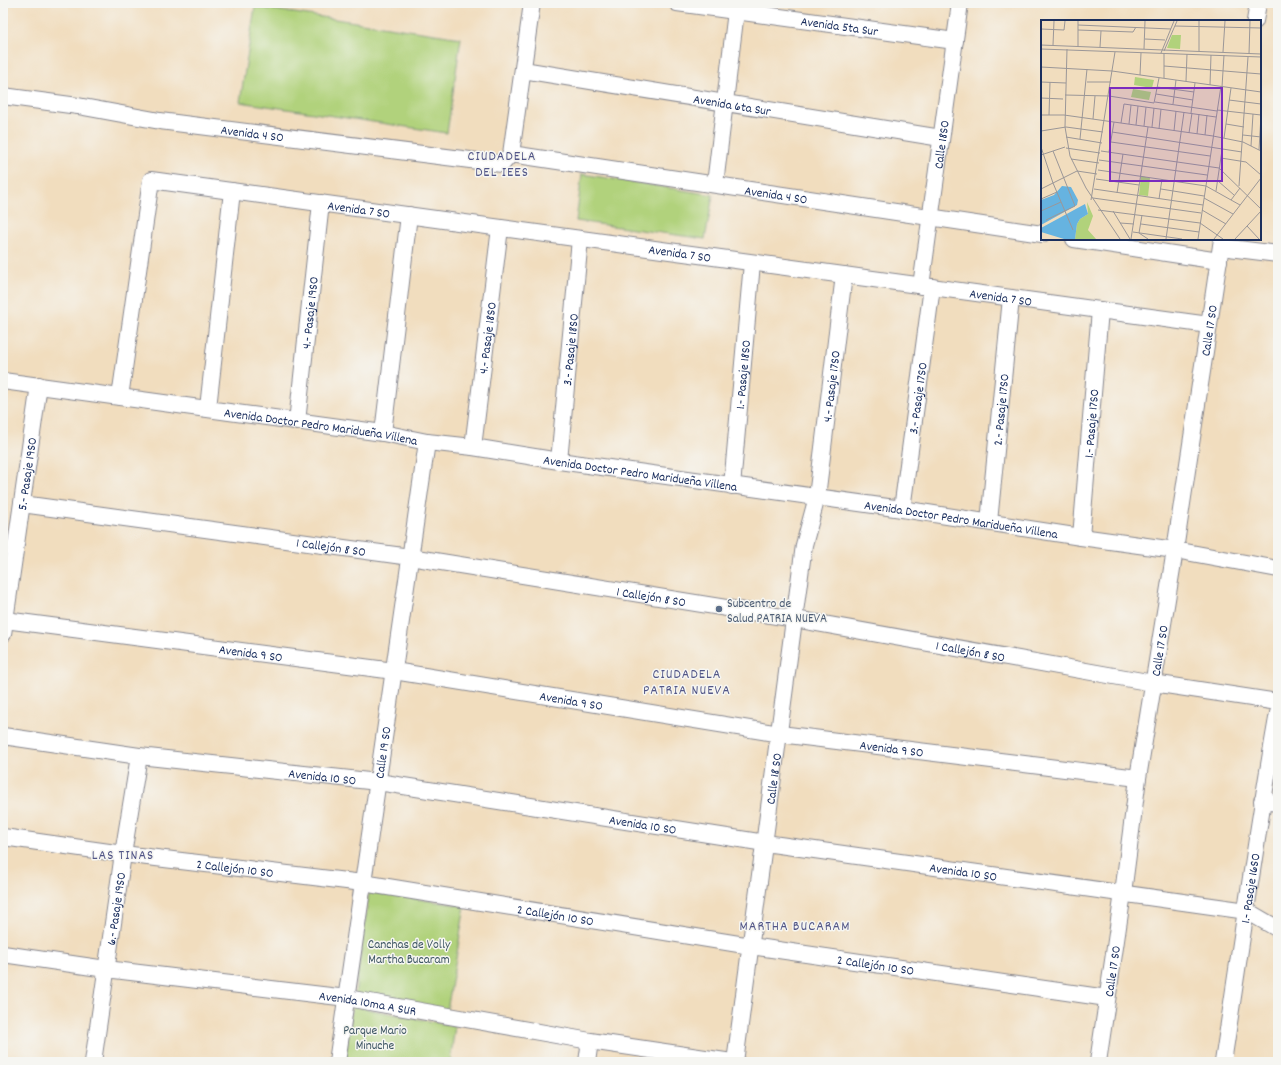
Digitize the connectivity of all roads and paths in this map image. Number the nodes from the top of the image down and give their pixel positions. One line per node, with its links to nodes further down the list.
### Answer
1 (532, 3): 8 (street)
2 (677, 3): 5 (street, Avenida 5ta Sur)
3 (960, 3): 7 (street, Calle 18SO)
4 (1258, 3): 6 (street)
5 (736, 8): 7 (street, Avenida 5ta Sur); 10 (street)
6 (1255, 20)
7 (955, 41): 11 (street, Calle 18SO)
8 (523, 70): 10 (street, Avenida 6ta Sur); 12 (street)
9 (3, 96): 12 (street, Avenida 4 SO)
10 (724, 103): 11 (street, Avenida 6ta Sur); 13 (street)
11 (941, 138): 17 (street, Calle 18SO)
12 (506, 158): 13 (street, Avenida 4 SO)
13 (715, 184): 17 (street, Avenida 4 SO)
14 (232, 191): 15 (street, Avenida 7 SO); 32 (street, Avenida 7 SO); 33 (street)
15 (321, 203): 16 (street, Avenida 7 SO); 34 (street, 4.- Pasaje 19SO)
16 (409, 215): 18 (street, Avenida 7 SO); 35 (street)
17 (930, 217): 19 (street, Avenida 4 SO); 26 (street, Calle 18SO)
18 (500, 228): 20 (street, Avenida 7 SO); 37 (street, 4.- Pasaje 18SO)
19 (1041, 234)
20 (580, 239): 24 (street, Avenida 7 SO); 38 (street, 3.- Pasaje 18SO)
21 (1089, 240): 22 (street)
22 (1221, 249): 23 (street); 29 (street, Calle 17 SO)
23 (1278, 254)
24 (752, 263): 25 (street, Avenida 7 SO); 39 (street, 1.- Pasaje 18SO)
25 (844, 275): 26 (street, Avenida 7 SO); 40 (street, 4.- Pasaje 17SO)
26 (927, 286): 27 (street, Avenida 7 SO); 42 (street, 3.- Pasaje 17SO)
27 (1011, 298): 28 (street, Avenida 7 SO); 43 (street, 2.- Pasaje 17SO)
28 (1100, 310): 29 (street, Avenida 7 SO); 44 (street, 1.- Pasaje 17SO)
29 (1209, 325): 45 (street, Calle 17 SO)
30 (3, 381): 31 (street, Avenida Doctor Pedro Maridueña Villena)
31 (39, 386): 32 (street, Avenida Doctor Pedro Maridueña Villena); 41 (street, 5.- Pasaje 19SO)
32 (120, 397): 33 (street, Avenida Doctor Pedro Maridueña Villena)
33 (208, 408): 34 (street, Avenida Doctor Pedro Maridueña Villena)
34 (297, 422): 35 (street, Avenida Doctor Pedro Maridueña Villena)
35 (383, 433): 36 (street, Avenida Doctor Pedro Maridueña Villena)
36 (427, 442): 37 (street, Avenida Doctor Pedro Maridueña Villena); 46 (street, Calle 19 SO)
37 (473, 447): 38 (street, Avenida Doctor Pedro Maridueña Villena)
38 (559, 461): 39 (street, Avenida Doctor Pedro Maridueña Villena)
39 (732, 486): 40 (street, Avenida Doctor Pedro Maridueña Villena)
40 (817, 497): 42 (street, Avenida Doctor Pedro Maridueña Villena); 48 (street, Calle 18 SO)
41 (22, 504): 46 (street, 1 Callejón 8 SO); 49 (street, 5.- Pasaje 19SO)
42 (902, 509): 43 (street, Avenida Doctor Pedro Maridueña Villena)
43 (989, 522): 44 (street, Avenida Doctor Pedro Maridueña Villena)
44 (1081, 537): 45 (street, Avenida Doctor Pedro Maridueña Villena)
45 (1175, 550): 47 (street, Avenida Doctor Pedro Maridueña Villena); 51 (street, Calle 17 SO)
46 (410, 557): 48 (street, 1 Callejón 8 SO); 50 (street, Calle 19 SO)
47 (1278, 569)
48 (795, 619): 51 (street, 1 Callejón 8 SO); 54 (street, Calle 18 SO)
49 (4, 627): 50 (street, Avenida 9 SO)
50 (394, 671): 54 (street, Avenida 9 SO); 58 (street, Calle 19 SO)
51 (1153, 683): 52 (street, 1 Callejón 8 SO); 57 (street, Calle 17 SO)
52 (1278, 702)
53 (1278, 713): 59 (street, 1.- Pasaje 16SO)
54 (780, 734): 57 (street, Avenida 9 SO); 61 (street, Calle 18 SO)
55 (3, 736): 56 (street, Avenida 10 SO)
56 (139, 756): 58 (street, Avenida 10 SO); 62 (street, 6.- Pasaje 19SO)
57 (1138, 778): 64 (street, Calle 17 SO)
58 (378, 782): 61 (street, Avenida 10 SO); 63 (street, Calle 19 SO)
59 (1270, 802): 65 (street, 1.- Pasaje 16SO)
60 (3, 837): 62 (street, 2 Callejón 10 SO)
61 (765, 843): 64 (street, Avenida 10 SO); 67 (street, Calle 18 SO)
62 (123, 854): 63 (street, 2 Callejón 10 SO); 69 (street, 6.- Pasaje 19SO)
63 (363, 883): 67 (street, 2 Callejón 10 SO); 70 (street, Calle 19 SO)
64 (1123, 893): 65 (street, Avenida 10 SO); 71 (street, Calle 17 SO)
65 (1247, 911): 66 (street, Avenida 10 SO); 73 (street, 1.- Pasaje 16SO)
66 (1278, 929)
67 (751, 946): 71 (street, 2 Callejón 10 SO); 78 (street, Calle 18 SO)
68 (3, 954): 69 (street, Avenida 10ma A SUR)
69 (106, 969): 70 (street, Avenida 10ma A SUR); 74 (street, 6.- Pasaje 19SO)
70 (346, 998): 72 (street, Avenida 10ma A SUR); 75 (street, Calle 19 SO)
71 (1108, 998): 79 (street, Calle 17 SO)
72 (590, 1041): 76 (street); 77 (street, Avenida 10ma A SUR)
73 (1224, 1061)
74 (93, 1062)
75 (337, 1062)
76 (587, 1062)
77 (732, 1062)
78 (735, 1062)
79 (1098, 1062)

